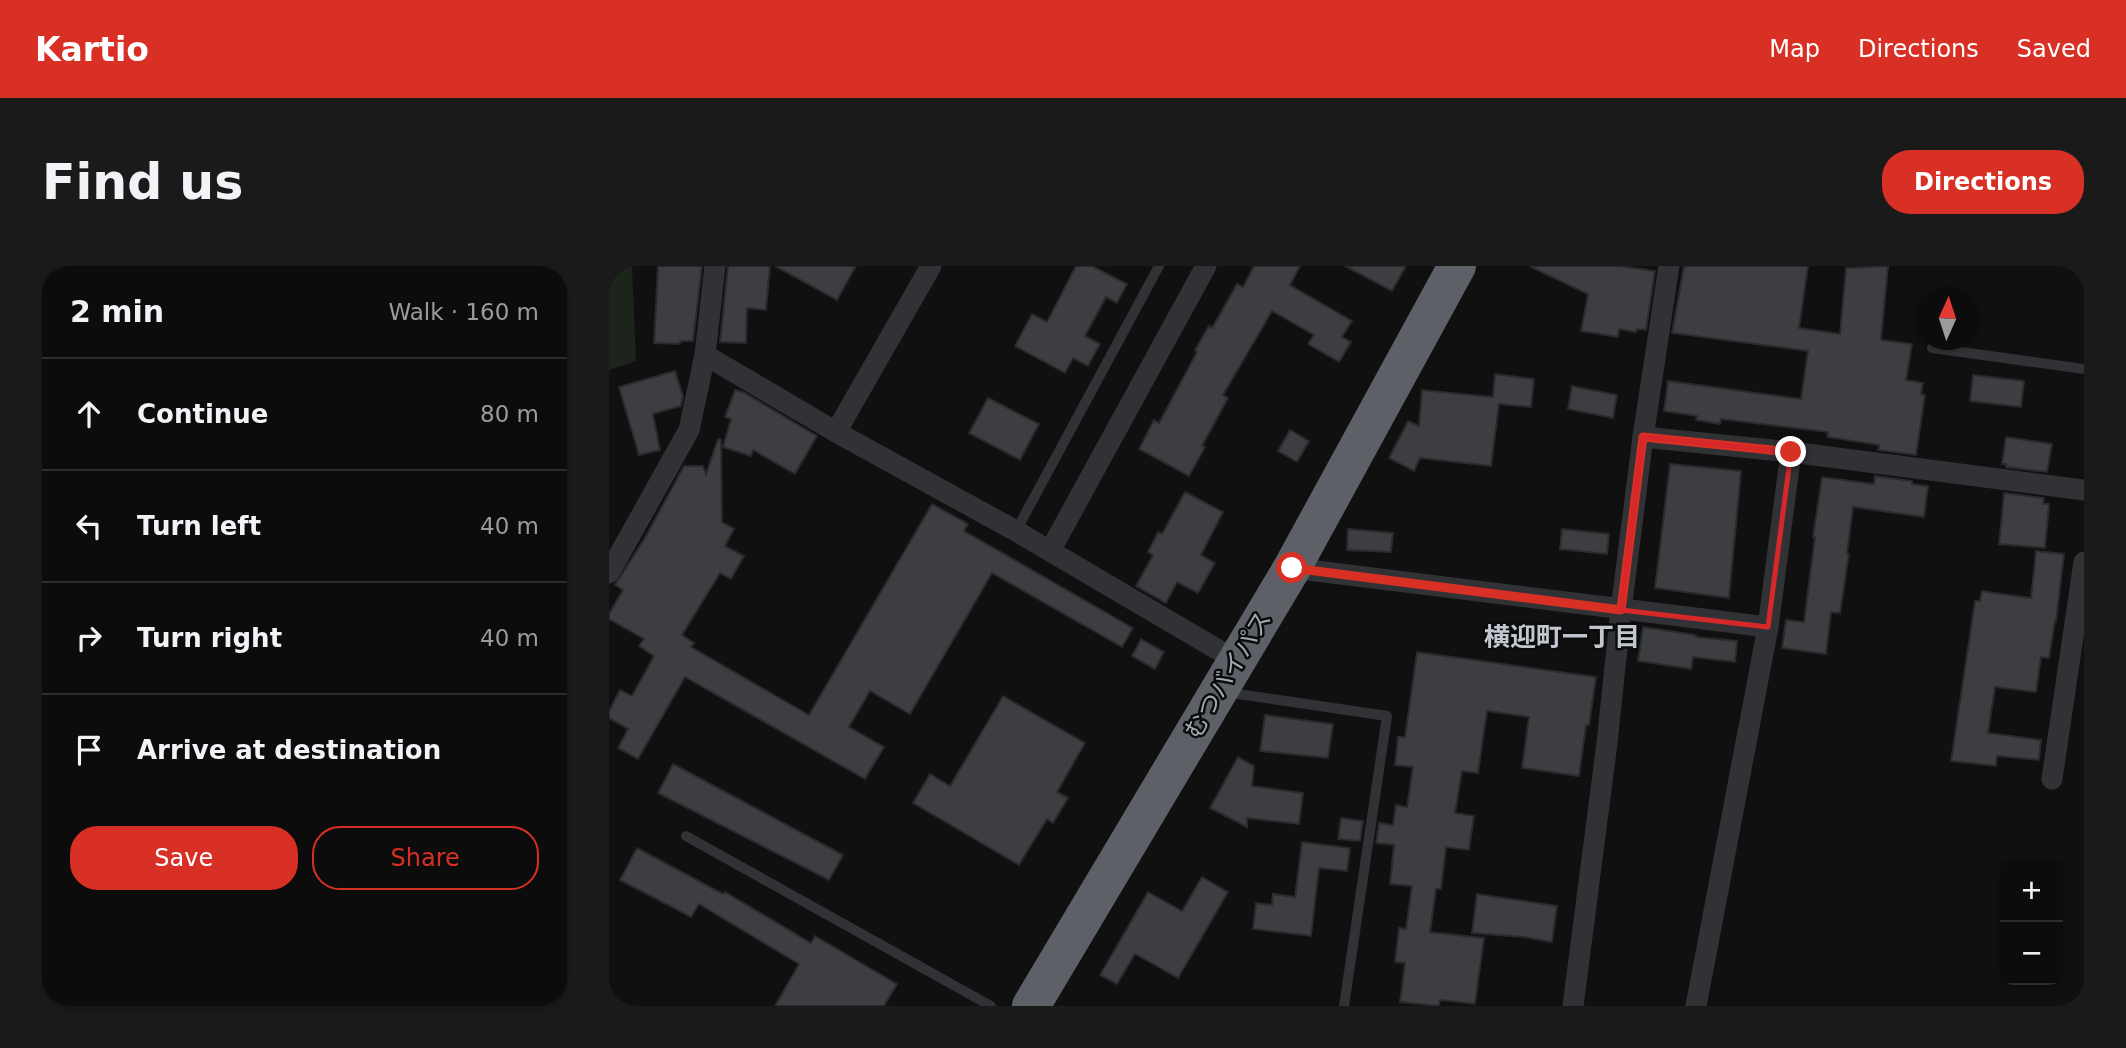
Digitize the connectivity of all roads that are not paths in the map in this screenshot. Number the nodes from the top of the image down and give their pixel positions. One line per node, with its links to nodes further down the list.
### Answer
1 (715, 266): 8 (street)
2 (931, 266): 10 (street)
3 (1159, 266): 14 (lane)
4 (1206, 266): 15 (street)
5 (1457, 266): 17 (highway, むつバイパス)
6 (1669, 266): 11 (street)
7 (1946, 350): 9 (lane)
8 (705, 355): 10 (street); 18 (street)
9 (2084, 369)
10 (836, 432): 14 (street)
11 (1643, 437): 12 (street); 19 (street)
12 (1791, 452): 13 (street); 20 (street)
13 (2084, 490)
14 (1016, 531): 15 (street)
15 (1050, 551): 21 (street)
16 (2084, 562): 22 (street)
17 (1292, 568): 19 (street); 21 (highway, むつバイパス)
18 (609, 573)
19 (1621, 610): 20 (street); 27 (street)
20 (1768, 627): 28 (street)
21 (1228, 676): 25 (highway, むつバイパス); 26 (lane)
22 (2052, 779)
23 (686, 836): 24 (lane)
24 (991, 1006)
25 (1031, 1006)
26 (1344, 1006)
27 (1573, 1006)
28 (1696, 1006)

